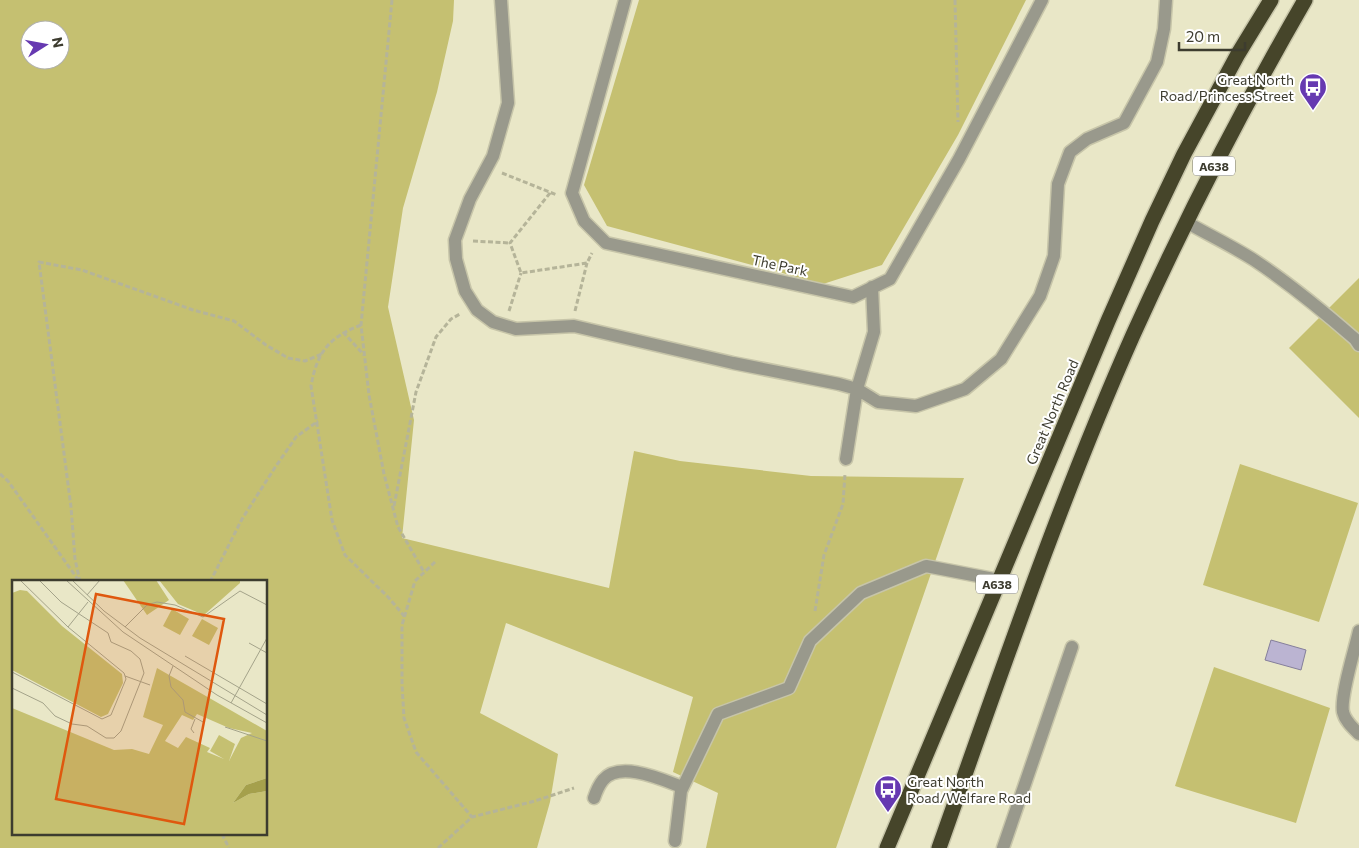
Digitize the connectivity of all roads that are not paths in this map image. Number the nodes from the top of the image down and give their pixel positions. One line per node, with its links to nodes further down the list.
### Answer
1 (500, 0): 10 (street)
2 (625, 0): 8 (street, The Park)
3 (1042, 0): 8 (street, The Park)
4 (1166, 0): 10 (street)
5 (1271, 0): 12 (highway, Great North Road / A638)
6 (1306, 0): 7 (highway, A638)
7 (1186, 222): 9 (street); 20 (highway, A638)
8 (872, 287): 10 (street)
9 (1359, 346)
10 (857, 389): 11 (street)
11 (846, 459)
12 (999, 580): 16 (street); 19 (highway, Great North Road / A638)
13 (1359, 631): 15 (street)
14 (1072, 647): 21 (street)
15 (1359, 734)
16 (682, 787): 17 (street); 18 (street)
17 (594, 798)
18 (675, 841)
19 (887, 848)
20 (939, 848)
21 (1002, 848)

